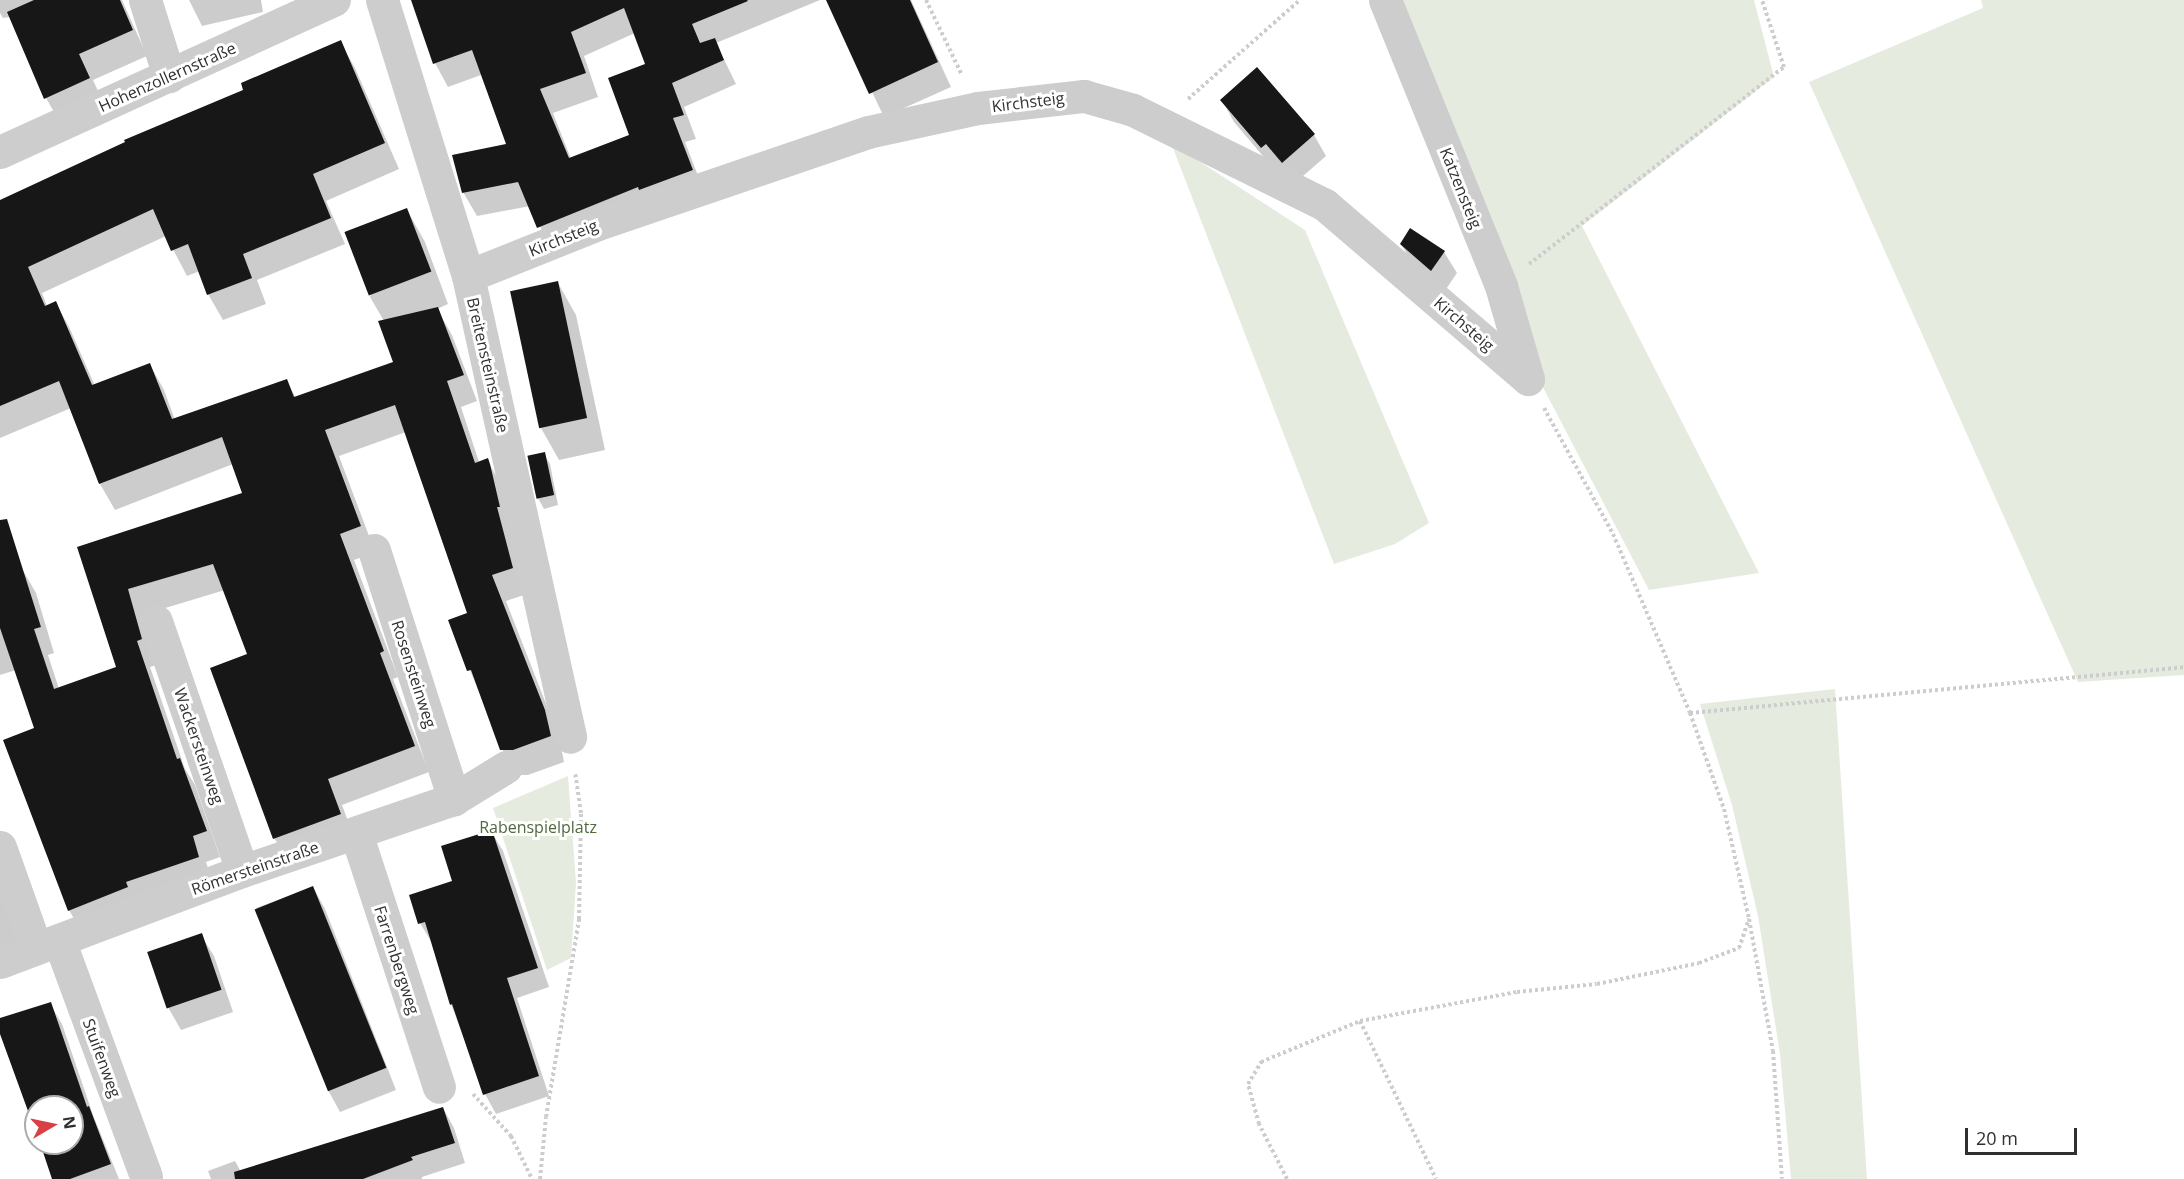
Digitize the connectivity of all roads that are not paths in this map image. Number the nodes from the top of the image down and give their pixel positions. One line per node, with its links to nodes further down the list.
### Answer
1 (145, 0): 5 (street)
2 (334, 0): 5 (street, Hohenzollernstraße)
3 (382, 0): 7 (street, Breitensteinstraße)
4 (1385, 0): 8 (street, Katzensteig)
5 (169, 76): 6 (street, Hohenzollernstraße)
6 (0, 152)
7 (468, 276): 8 (street, Kirchsteig); 11 (street, Breitensteinstraße)
8 (1528, 379)
9 (374, 550): 13 (street, Rosensteinweg)
10 (156, 621): 16 (street, Wackersteinweg)
11 (570, 737)
12 (506, 767): 13 (street, Römersteinstraße)
13 (454, 799): 14 (street, Römersteinstraße)
14 (356, 833): 16 (street, Römersteinstraße); 19 (street, Farrenbergweg)
15 (0, 847): 17 (street, Stuifenweg)
16 (242, 871): 17 (street, Römersteinstraße)
17 (47, 944): 18 (street, Römersteinstraße); 20 (street, Stuifenweg)
18 (0, 962)
19 (439, 1087)
20 (146, 1176)

